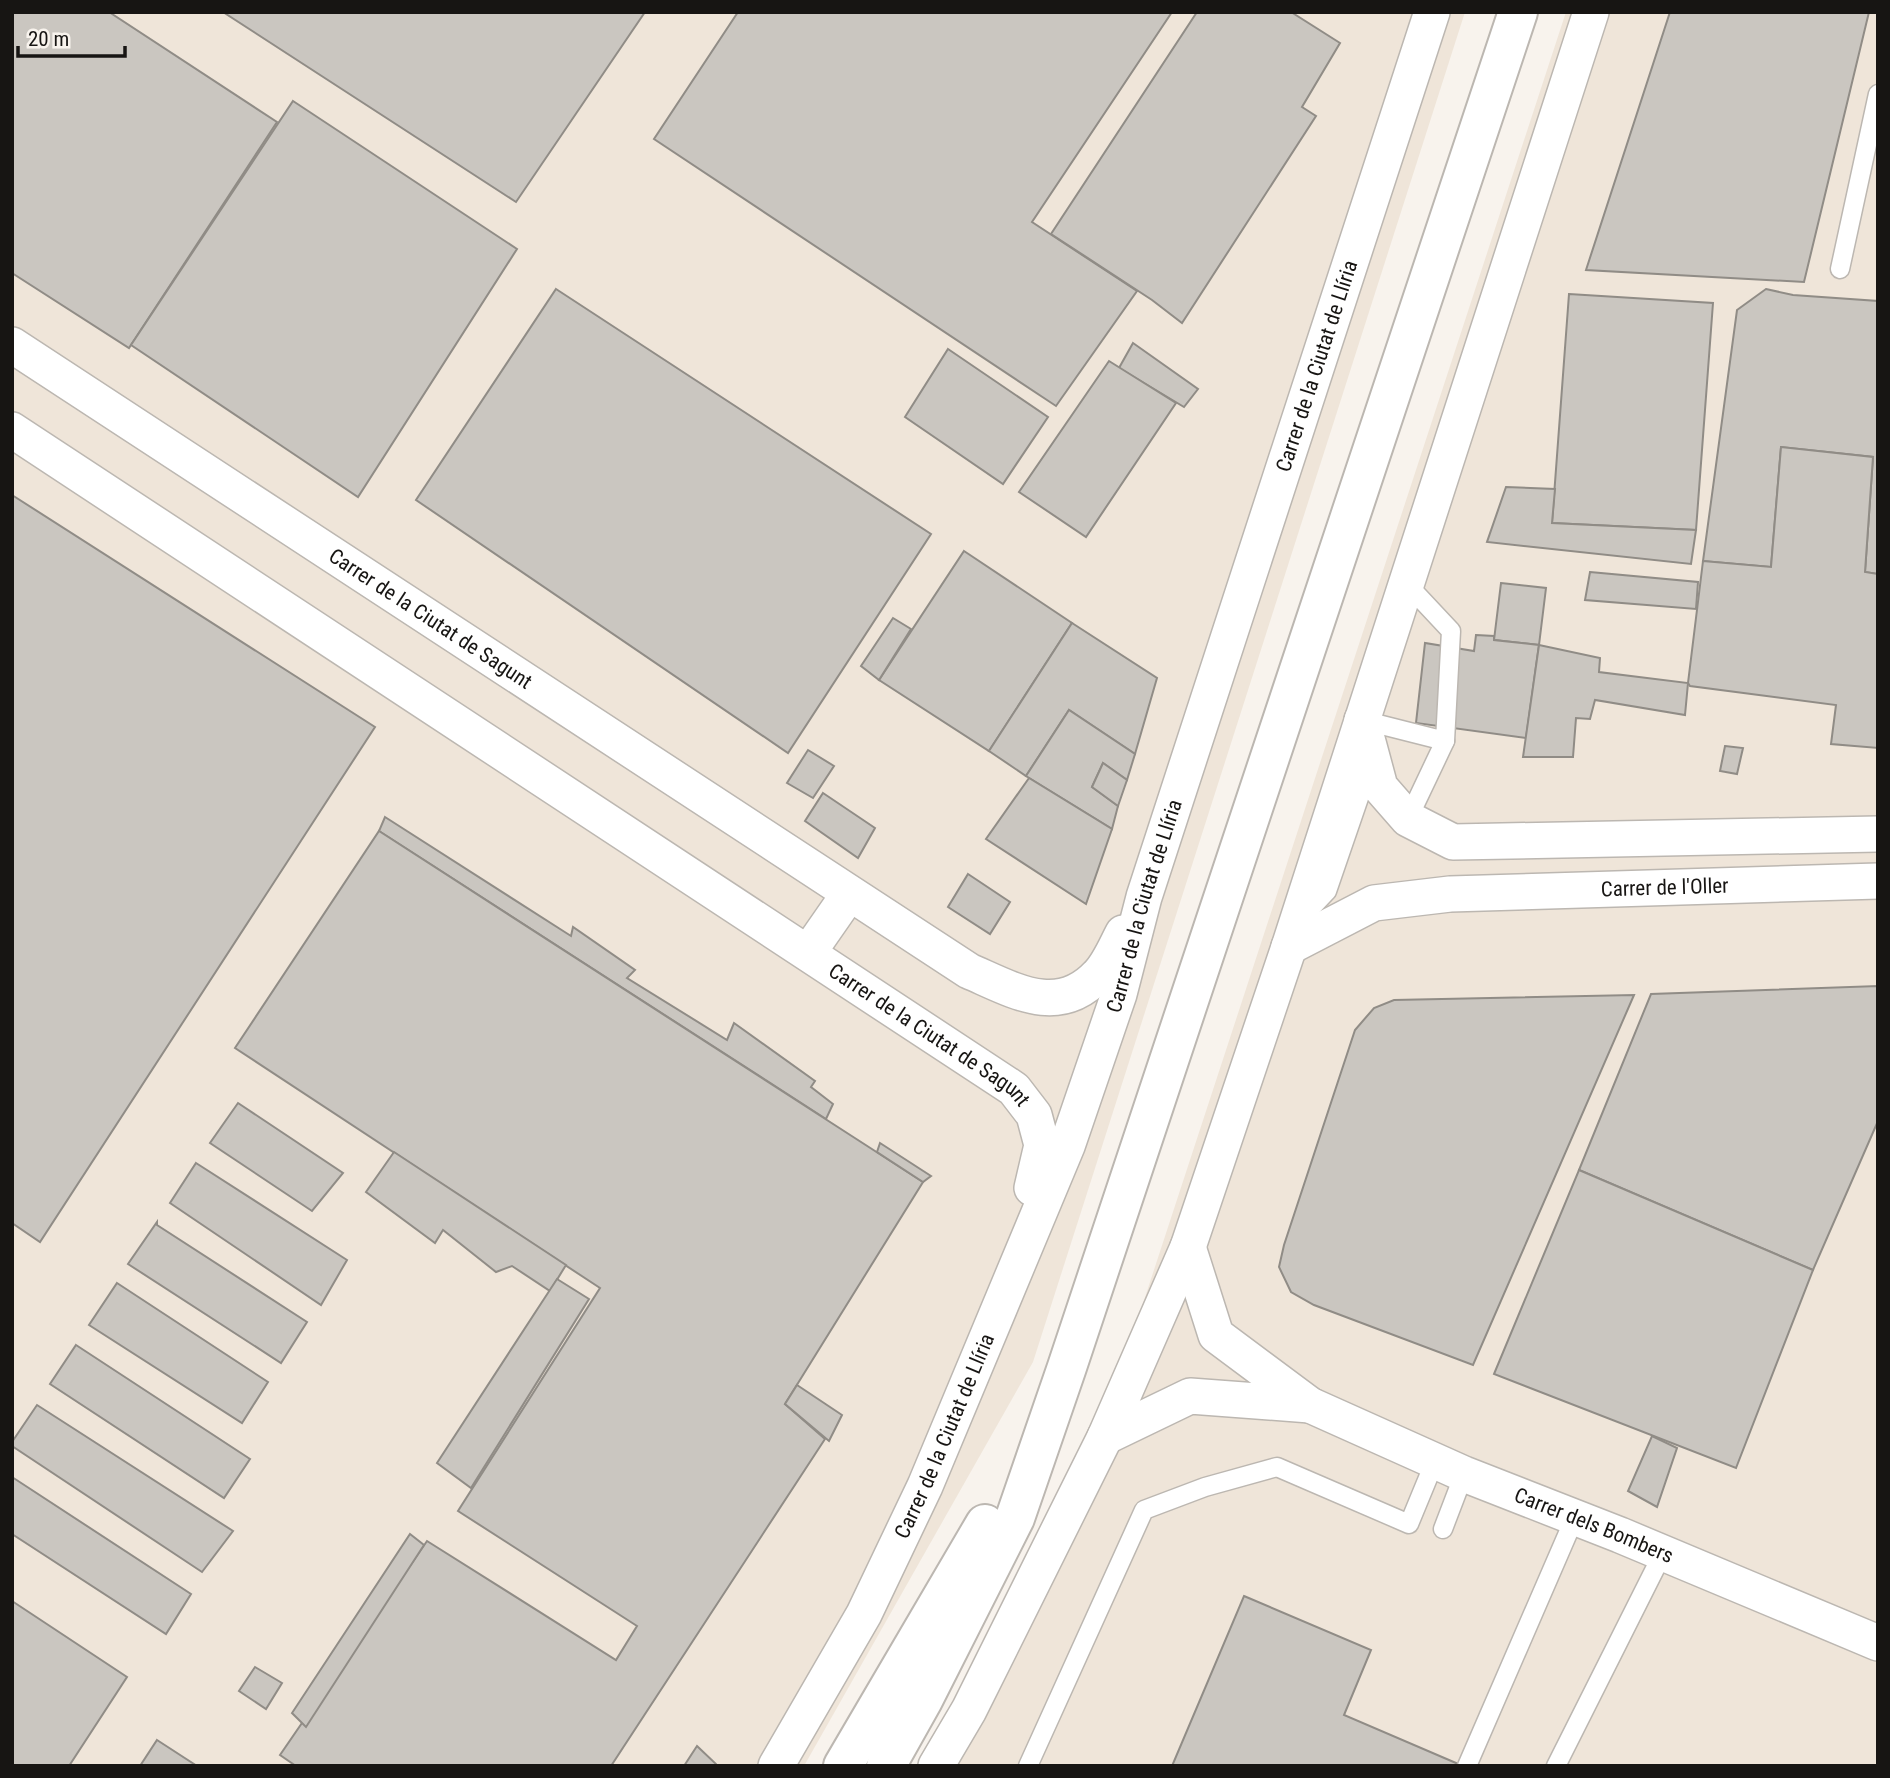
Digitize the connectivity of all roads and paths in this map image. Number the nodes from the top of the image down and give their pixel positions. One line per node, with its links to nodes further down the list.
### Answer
1 (1432, 12): 17 (street, Carrer de la Ciutat de Llíria)
2 (1591, 12): 8 (street)
3 (1518, 21): 22 (street)
4 (1878, 94): 5 (lane)
5 (1840, 269)
6 (12, 345): 15 (street, Carrer de la Ciutat de Sagunt)
7 (12, 430): 19 (street, Carrer de la Ciutat de Sagunt)
8 (1406, 583): 9 (street); 10 (lane)
9 (1358, 732): 10 (lane); 11 (street); 18 (street)
10 (1445, 741): 11 (lane)
11 (1408, 819): 13 (street)
12 (1878, 834): 13 (street)
13 (1453, 842): 16 (street)
14 (1878, 881): 16 (street, Carrer de l'Oller)
15 (849, 894): 17 (street, Carrer de la Ciutat de Sagunt); 19 (street, Carrer de la Ciutat de Sagunt)
16 (1450, 894): 18 (street, Carrer de l'Oller)
17 (1144, 897): 21 (street, Carrer de la Ciutat de Llíria)
18 (1293, 934): 20 (street)
19 (808, 953): 21 (street, Carrer de la Ciutat de Sagunt)
20 (1188, 1247): 23 (street, Carrer dels Bombers); 24 (street)
21 (1007, 1290): 30 (street, Carrer de la Ciutat de Llíria)
22 (1067, 1367): 31 (street); 32 (street)
23 (1310, 1405): 24 (street, Carrer dels Bombers); 25 (street, Carrer dels Bombers)
24 (1105, 1437): 33 (street)
25 (1450, 1467): 26 (street, Carrer dels Bombers); 27 (lane); 34 (lane)
26 (1575, 1517): 28 (street, Carrer dels Bombers); 35 (lane)
27 (1444, 1529)
28 (1663, 1553): 29 (street, Carrer dels Bombers); 36 (lane)
29 (1878, 1643)
30 (776, 1766)
31 (843, 1766)
32 (886, 1766)
33 (936, 1766)
34 (1028, 1766)
35 (1467, 1766)
36 (1556, 1766)

